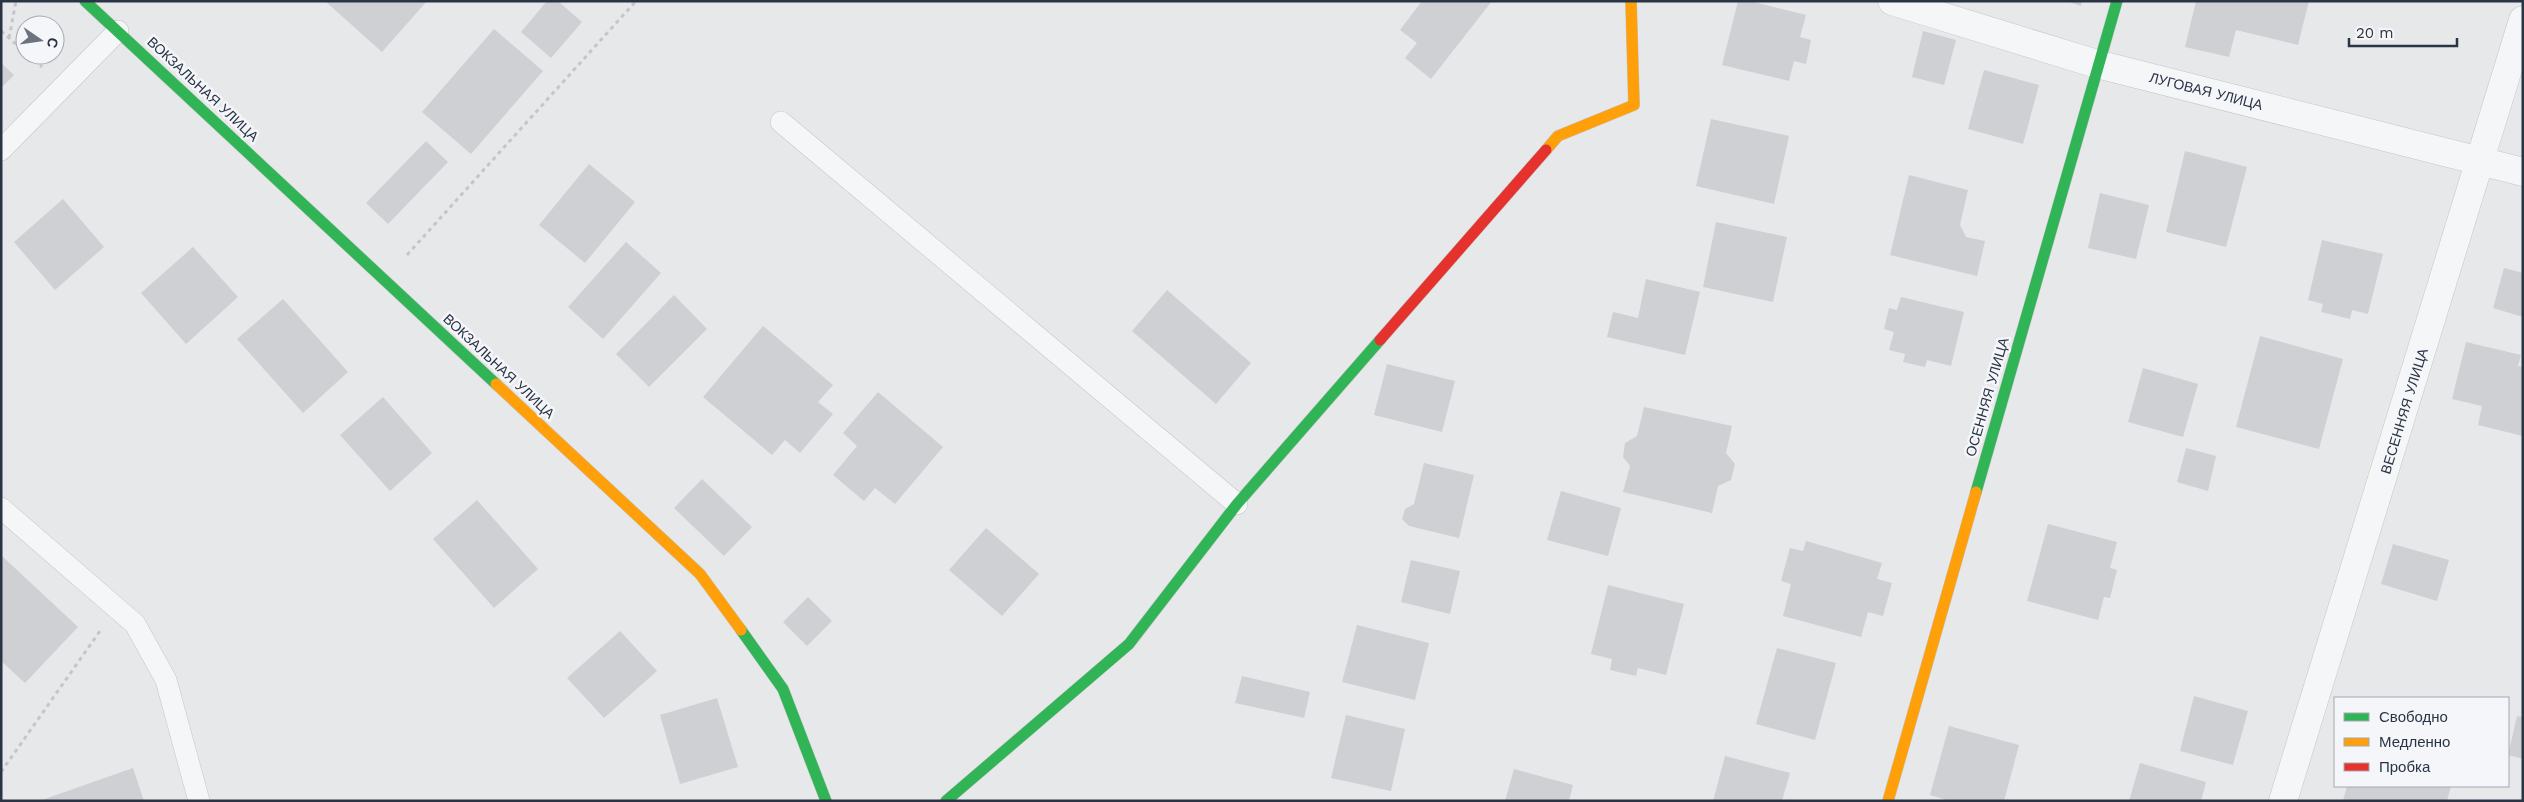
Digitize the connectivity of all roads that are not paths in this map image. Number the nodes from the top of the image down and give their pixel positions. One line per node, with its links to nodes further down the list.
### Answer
1 (86, 1): 6 (street, ВОКЗАЛЬНАЯ УЛИЦА)
2 (1632, 1): 12 (street)
3 (1892, 1): 7 (street, ЛУГОВАЯ УЛИЦА)
4 (2117, 1): 7 (street, ОСЕННЯЯ УЛИЦА)
5 (2523, 20): 10 (street, ВЕСЕННЯЯ УЛИЦА)
6 (118, 30): 9 (lane); 15 (street, ВОКЗАЛЬНАЯ УЛИЦА)
7 (2098, 64): 10 (street, ЛУГОВАЯ УЛИЦА); 17 (street, ОСЕННЯЯ УЛИЦА)
8 (781, 122): 12 (lane)
9 (1, 150)
10 (2481, 160): 11 (street, ЛУГОВАЯ УЛИЦА); 18 (street, ВЕСЕННЯЯ УЛИЦА)
11 (2523, 172)
12 (1237, 504): 16 (street)
13 (1, 508): 14 (lane)
14 (198, 801)
15 (826, 801)
16 (946, 801)
17 (1888, 801)
18 (2283, 801)

